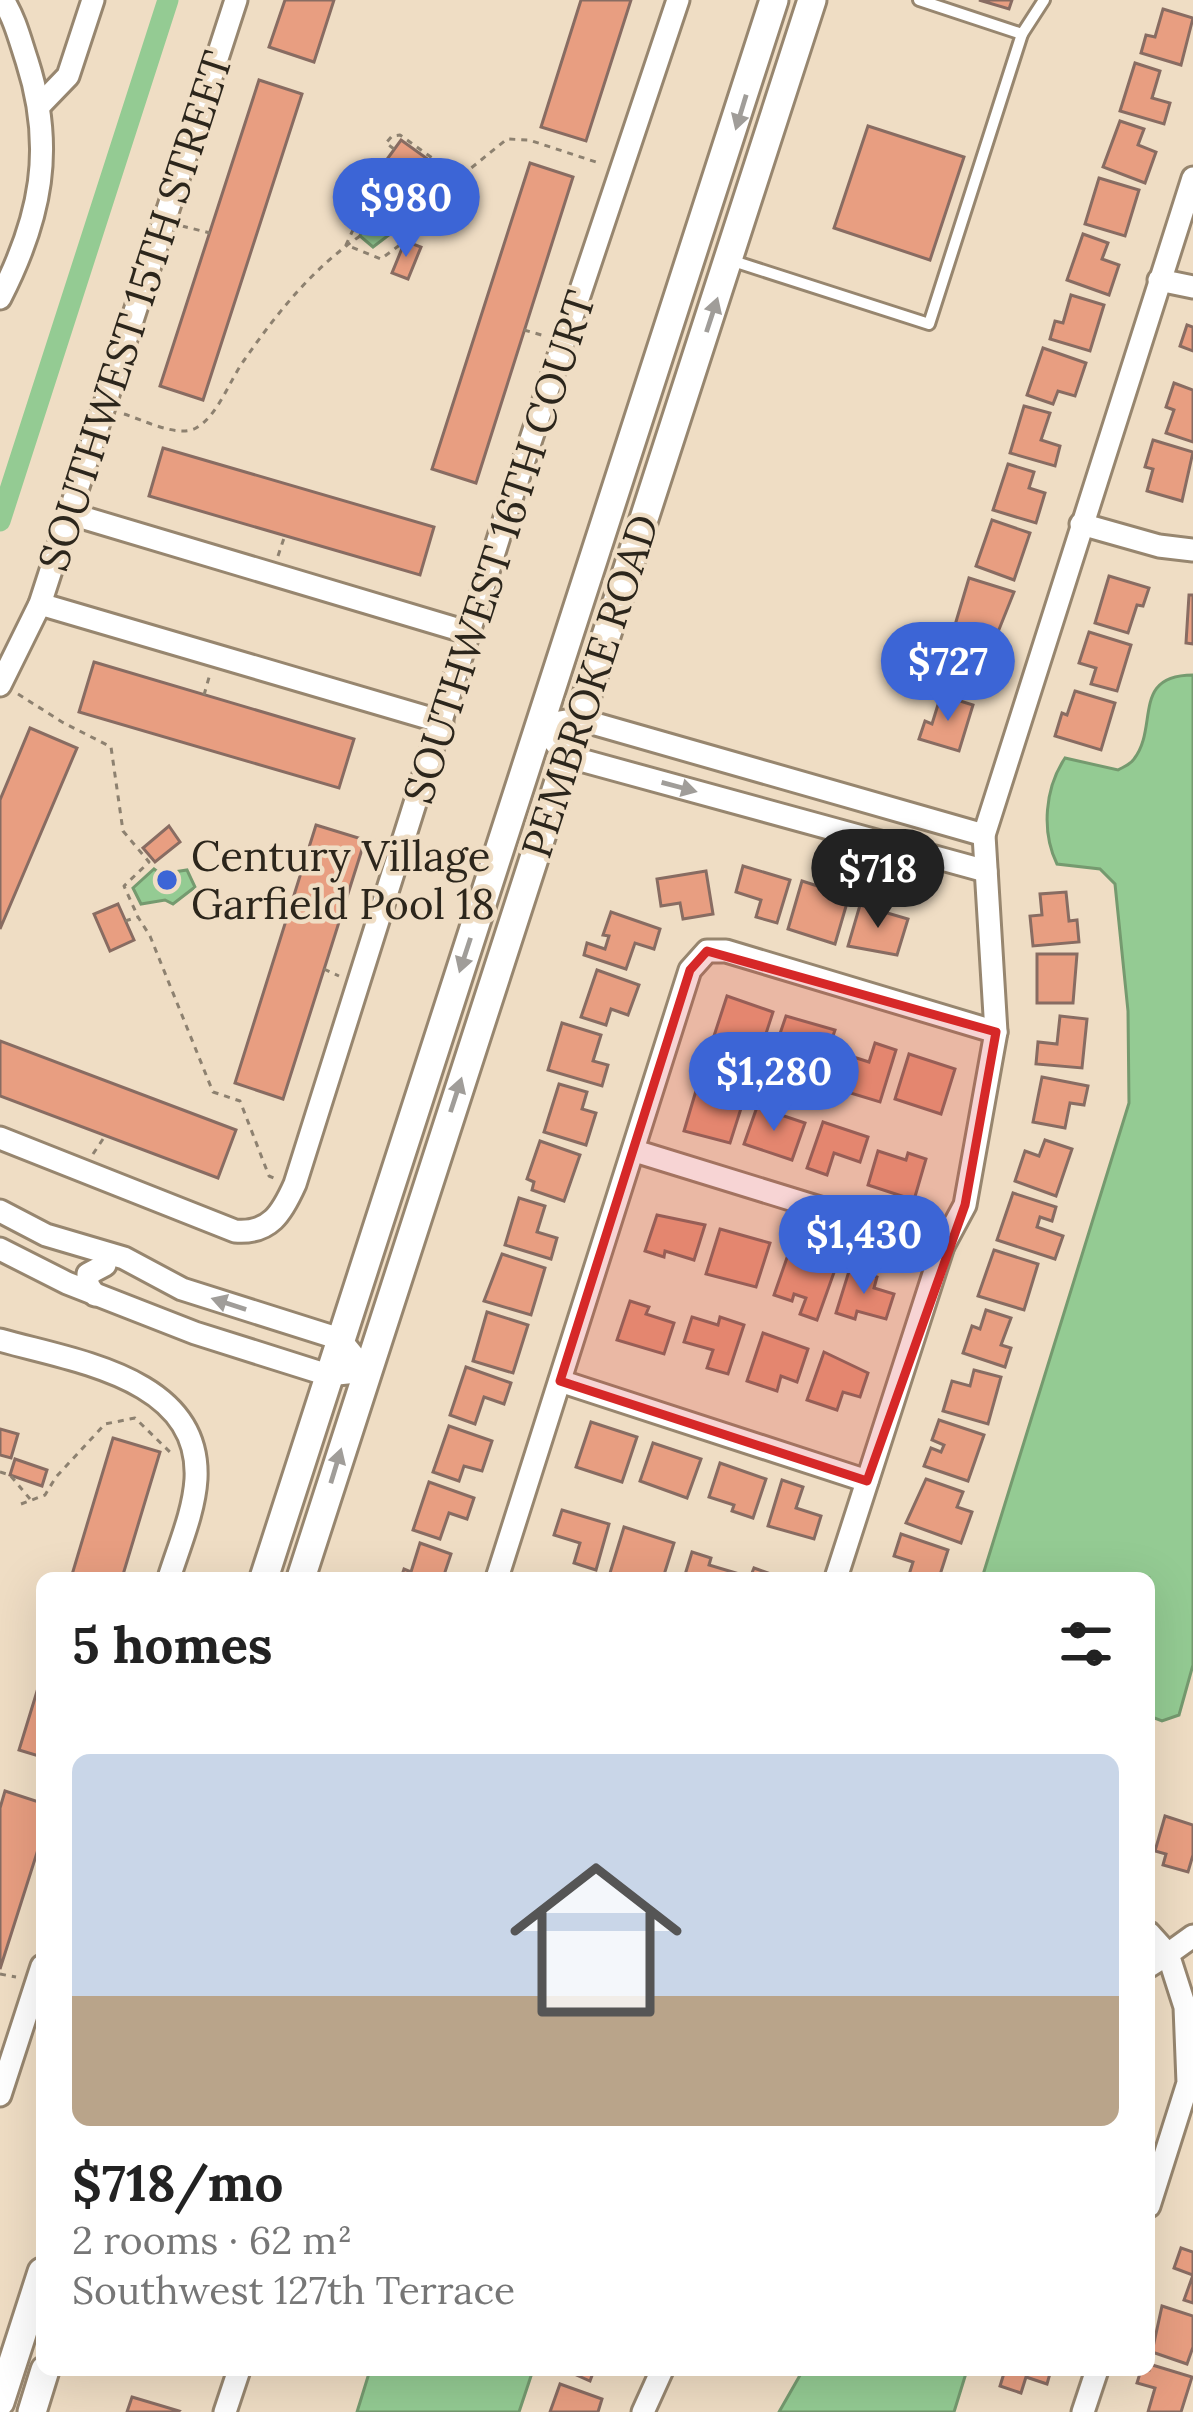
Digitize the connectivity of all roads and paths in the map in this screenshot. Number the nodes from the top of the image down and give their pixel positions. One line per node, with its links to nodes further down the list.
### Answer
1 (3, 0): 10 (street)
2 (92, 0): 10 (street)
3 (236, 0): 20 (street, SOUTHWEST 15TH STREET)
4 (678, 0): 13 (street, SOUTHWEST 16TH COURT)
5 (775, 0): 26 (main road, PEMBROKE ROAD, one-way to 26)
6 (812, 0): 27 (main road, PEMBROKE ROAD)
7 (919, 0): 9 (lane)
8 (1044, 0): 9 (lane)
9 (1022, 34): 27 (lane)
10 (40, 105): 30 (street)
11 (394, 149): 12 (path)
12 (464, 170): 13 (path); 18 (path)
13 (624, 170): 38 (street, SOUTHWEST 16TH COURT)
14 (404, 176): 16 (path)
15 (1193, 178): 28 (street)
16 (401, 185): 17 (path); 18 (path); 25 (path)
17 (398, 196)
18 (418, 203): 19 (path); 24 (path)
19 (411, 206)
20 (165, 222): 22 (path); 33 (street, SOUTHWEST 15TH STREET)
21 (401, 232): 24 (path)
22 (209, 233)
23 (360, 236): 25 (path)
24 (405, 241): 25 (path)
25 (346, 245): 33 (path)
26 (697, 248): 27 (main road); 42 (main road, PEMBROKE ROAD)
27 (730, 260): 40 (main road, PEMBROKE ROAD, one-way to 27)
28 (1160, 280): 29 (street); 35 (street)
29 (1193, 287)
30 (0, 298)
31 (524, 330): 32 (path)
32 (553, 339)
33 (105, 409): 34 (street, SOUTHWEST 15TH STREET)
34 (71, 514): 37 (street, SOUTHWEST 15TH STREET); 38 (street)
35 (1081, 524): 36 (street); 44 (street)
36 (1193, 550)
37 (40, 604): 39 (street, SOUTHWEST 15TH STREET); 41 (street)
38 (470, 633): 41 (street, SOUTHWEST 16TH COURT)
39 (6, 688): 46 (path)
40 (578, 719): 42 (street); 43 (main road, PEMBROKE ROAD); 44 (street)
41 (442, 722): 51 (street, SOUTHWEST 16TH COURT)
42 (541, 725): 43 (street); 61 (main road, PEMBROKE ROAD, one-way to 61)
43 (566, 756): 45 (street, one-way to 45); 62 (main road, PEMBROKE ROAD, one-way to 43)
44 (984, 835): 45 (street)
45 (986, 871): 48 (street)
46 (138, 917): 47 (path); 51 (path)
47 (125, 921)
48 (996, 1032): 50 (street); 54 (street)
49 (0, 1138): 51 (street, SOUTHWEST 16TH COURT)
50 (635, 1151): 54 (street); 64 (street)
51 (295, 1184)
52 (0, 1211): 53 (street)
53 (46, 1235): 56 (street); 57 (street)
54 (943, 1246): 67 (street)
55 (0, 1250): 58 (street)
56 (106, 1265): 57 (street); 58 (street)
57 (182, 1288): 59 (street); 61 (street, one-way to 57)
58 (95, 1295): 59 (street)
59 (170, 1323): 63 (street)
60 (0, 1340): 70 (street)
61 (340, 1340): 62 (street); 63 (main road, PEMBROKE ROAD)
62 (366, 1371): 63 (street); 72 (main road, PEMBROKE ROAD, one-way to 62)
63 (328, 1376): 71 (main road, PEMBROKE ROAD)
64 (560, 1381): 67 (street); 73 (street)
65 (173, 1463): 68 (path)
66 (0, 1472): 68 (path)
67 (867, 1481): 74 (street)
68 (31, 1500): 69 (path)
69 (21, 1504)
70 (171, 1572)
71 (266, 1572)
72 (303, 1572)
73 (499, 1572)
74 (838, 1572)
75 (1193, 1936): 76 (street)
76 (1159, 1960): 79 (street)
77 (36, 1985): 78 (street)
78 (0, 2096)
79 (1155, 2187)
80 (36, 2291): 85 (main road)
81 (43, 2376): 86 (main road)
82 (236, 2376): 87 (street)
83 (659, 2376): 88 (street)
84 (1095, 2376): 89 (street)
85 (0, 2402)
86 (32, 2412)
87 (225, 2412)
88 (643, 2412)
89 (1083, 2412)

